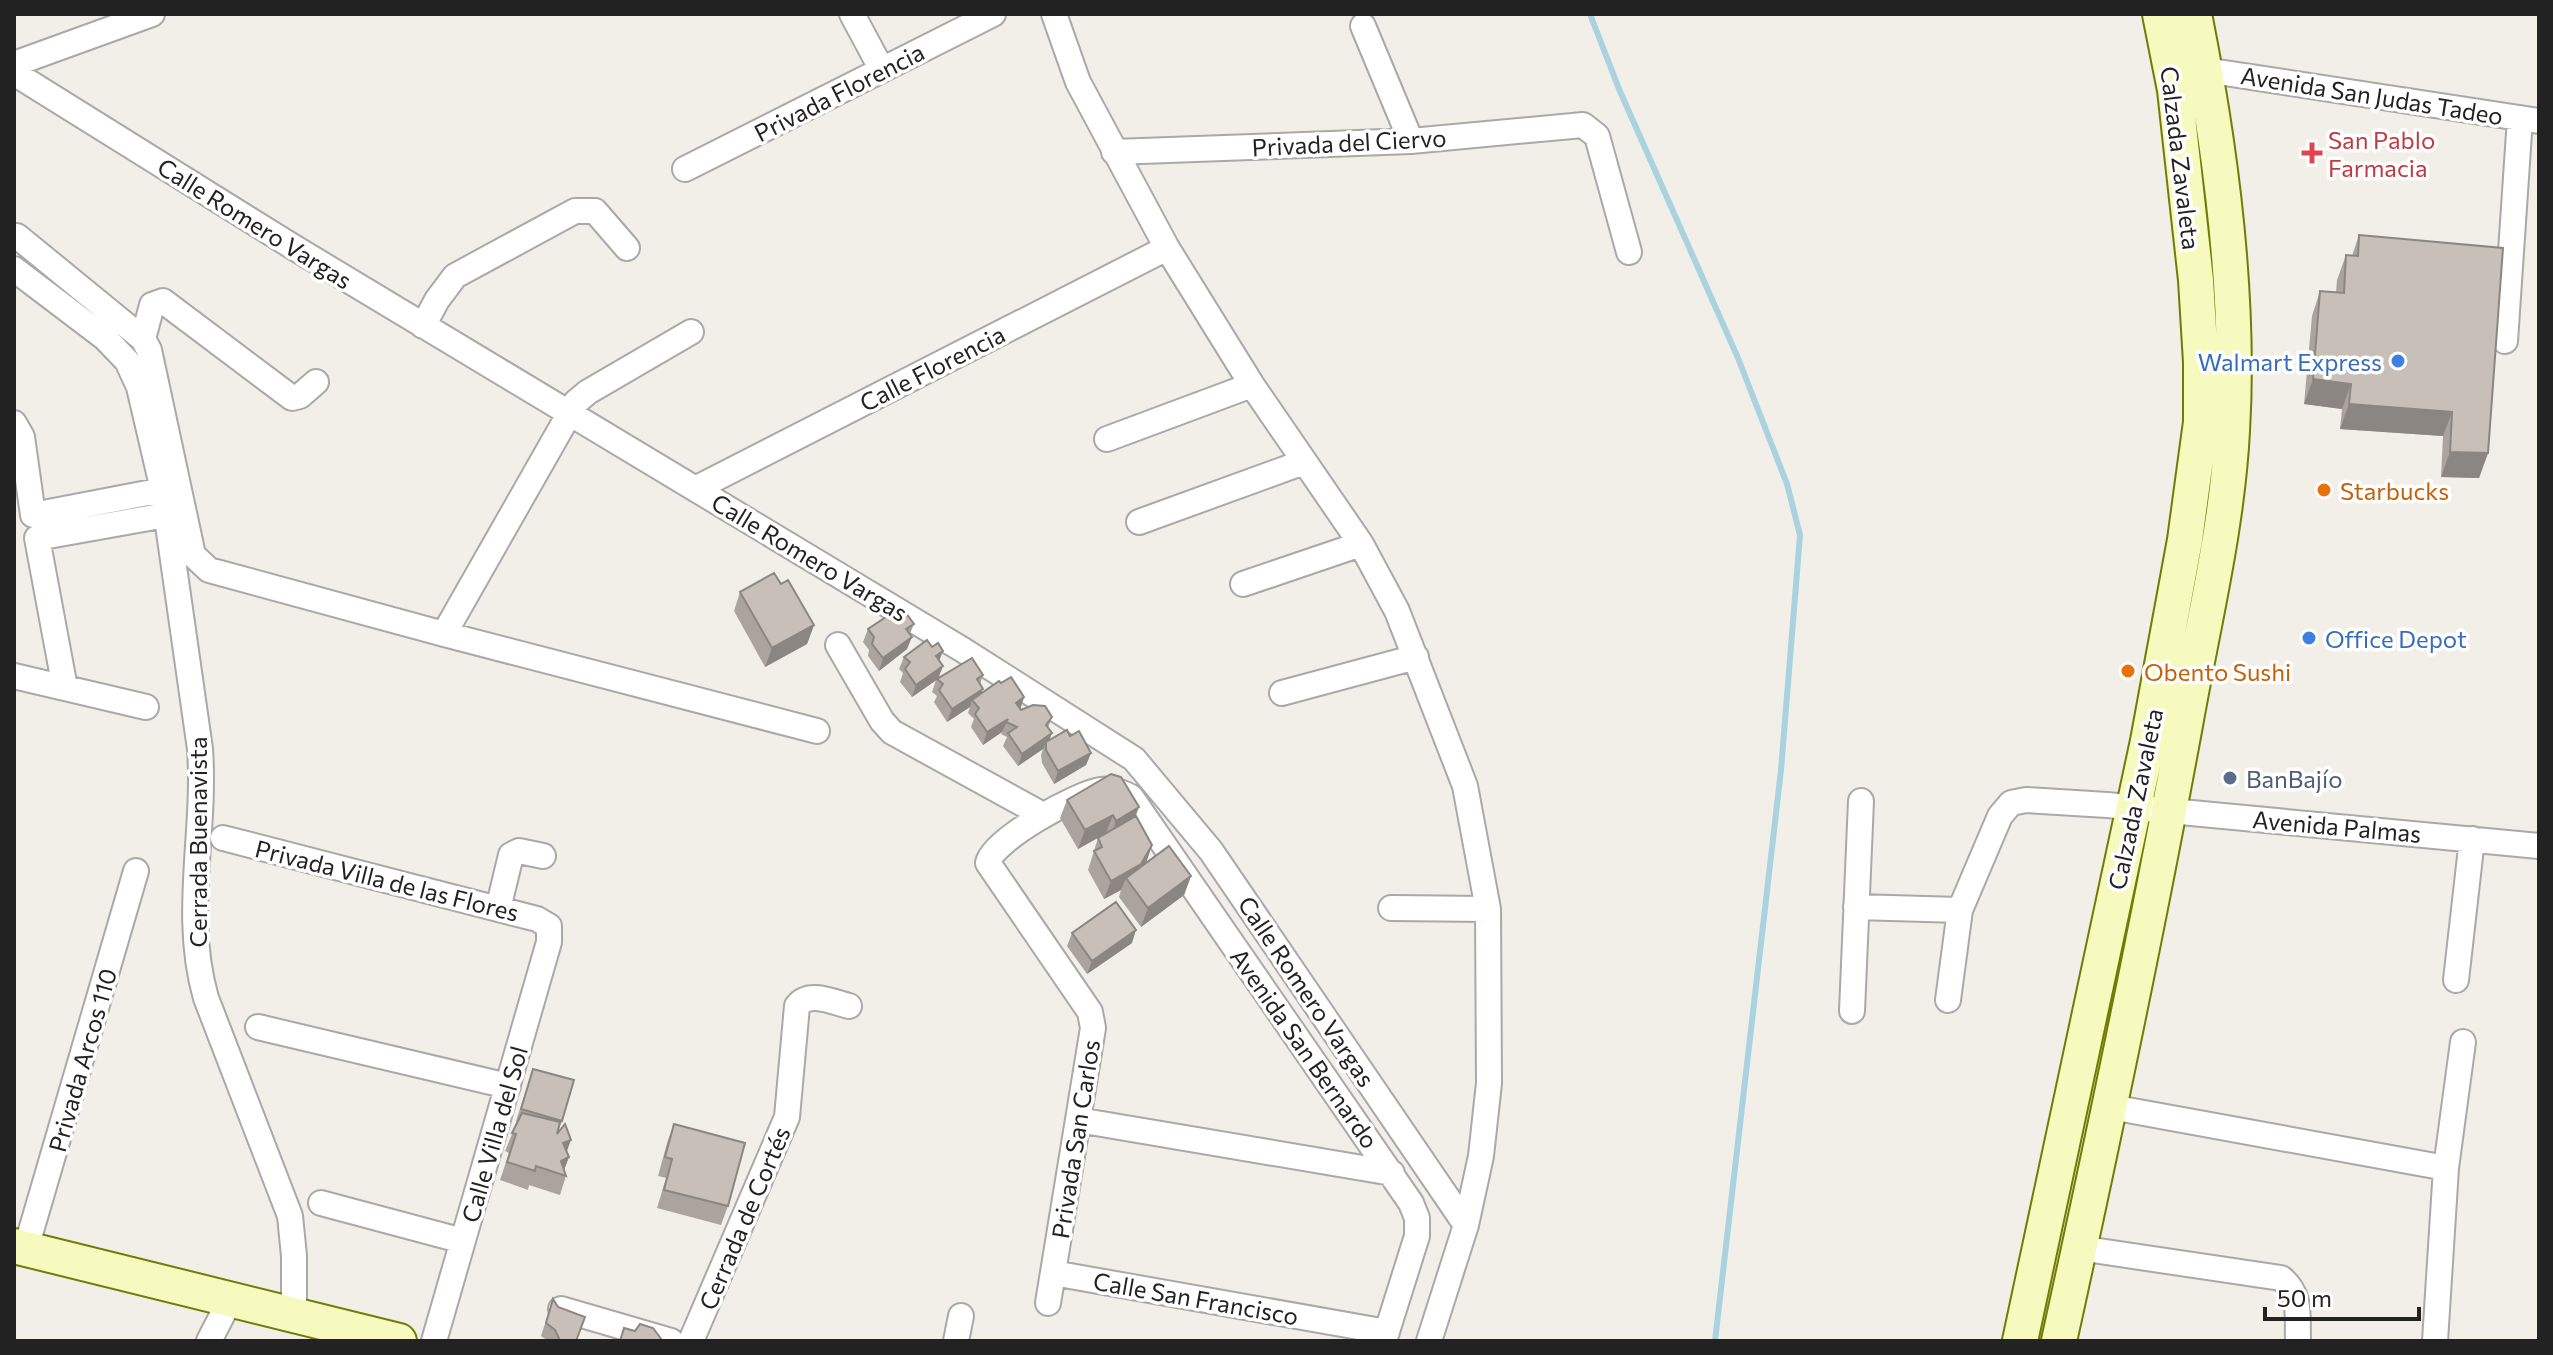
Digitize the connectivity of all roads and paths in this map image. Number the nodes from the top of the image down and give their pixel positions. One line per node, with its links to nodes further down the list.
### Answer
1 (152, 14): 8 (street)
2 (852, 14): 9 (street)
3 (993, 14): 9 (street, Privada Florencia)
4 (1054, 14): 14 (street)
5 (2160, 14): 47 (main road, Calzada Zavaleta)
6 (2194, 14): 10 (main road, Calzada Zavaleta)
7 (1363, 26): 13 (street)
8 (14, 64)
9 (882, 70): 15 (street, Privada Florencia)
10 (2205, 70): 12 (street, Avenida San Judas Tadeo); 48 (main road, Calzada Zavaleta)
11 (14, 73): 21 (street, Calle Romero Vargas)
12 (2530, 120): 24 (street)
13 (1411, 141): 14 (street, Privada del Ciervo); 19 (street, Privada del Ciervo)
14 (1114, 152): 18 (street)
15 (685, 169)
16 (17, 236): 23 (street)
17 (627, 248): 21 (street)
18 (1167, 248): 26 (street); 31 (street, Calle Florencia)
19 (1629, 252)
20 (14, 269): 32 (street, Cerrada Buenavista)
21 (423, 326): 27 (street, Calle Romero Vargas)
22 (691, 332): 27 (street)
23 (143, 339): 25 (street); 35 (street)
24 (2505, 341)
25 (316, 382)
26 (1252, 385): 29 (street); 30 (street)
27 (570, 414): 31 (street, Calle Romero Vargas); 38 (street)
28 (14, 423): 32 (street)
29 (1107, 439)
30 (1304, 462): 33 (street); 34 (street)
31 (697, 488): 73 (street, Calle Romero Vargas)
32 (165, 502): 36 (street, Cerrada Buenavista); 42 (street)
33 (1139, 522)
34 (1361, 544): 37 (street); 40 (street)
35 (199, 563): 36 (street); 38 (street)
36 (174, 567): 82 (street, Cerrada Buenavista)
37 (1243, 584)
38 (444, 634): 45 (street)
39 (838, 645): 49 (street)
40 (1416, 657): 43 (street); 58 (street)
41 (14, 676): 42 (street)
42 (65, 688): 44 (street)
43 (1282, 693)
44 (146, 707)
45 (817, 731)
46 (1861, 801): 55 (street)
47 (2134, 807): 48 (street, Avenida Palmas); 59 (street, Avenida Palmas); 91 (main road, Calzada Zavaleta)
48 (2169, 810): 51 (street, Avenida Palmas); 68 (main road, Calzada Zavaleta)
49 (1043, 815): 69 (street, Privada San Carlos); 71 (street, Avenida San Bernardo)
50 (223, 838): 57 (street, Privada Villa de las Flores)
51 (2472, 839): 52 (street, Avenida Palmas); 61 (street)
52 (2539, 846)
53 (543, 856): 57 (street)
54 (136, 871): 75 (street, Privada Arcos 110)
55 (1856, 907): 59 (street); 64 (street)
56 (1391, 908): 58 (street)
57 (498, 909): 60 (street, Privada Villa de las Flores)
58 (1488, 909): 73 (street)
59 (1960, 910): 62 (street)
60 (549, 926): 67 (street, Calle Villa del Sol)
61 (2456, 980)
62 (1948, 1000)
63 (849, 1006): 88 (street, Cerrada de Cortés)
64 (1852, 1011)
65 (258, 1027): 67 (street)
66 (2463, 1042): 70 (street)
67 (508, 1086): 74 (street, Calle Villa del Sol)
68 (2111, 1107): 70 (street); 76 (main road, Calzada Zavaleta)
69 (1078, 1120): 71 (street); 77 (street, Privada San Carlos)
70 (2446, 1168): 94 (street)
71 (1392, 1173): 83 (street, Avenida San Bernardo)
72 (321, 1203): 74 (street)
73 (1466, 1225): 90 (street)
74 (463, 1241): 86 (street, Calle Villa del Sol)
75 (20, 1247): 78 (main road)
76 (2079, 1248): 92 (main road, Calzada Zavaleta); 93 (street)
77 (1053, 1273): 79 (street, Privada San Carlos); 83 (street, Calle San Francisco)
78 (230, 1300): 82 (main road); 84 (street)
79 (1048, 1303)
80 (561, 1309): 87 (street)
81 (961, 1316): 89 (street)
82 (301, 1325): 85 (main road)
83 (1386, 1336)
84 (209, 1341)
85 (399, 1341)
86 (434, 1341)
87 (671, 1341)
88 (691, 1341)
89 (956, 1341)
90 (1429, 1341)
91 (2020, 1341)
92 (2059, 1341)
93 (2298, 1341)
94 (2435, 1341)

